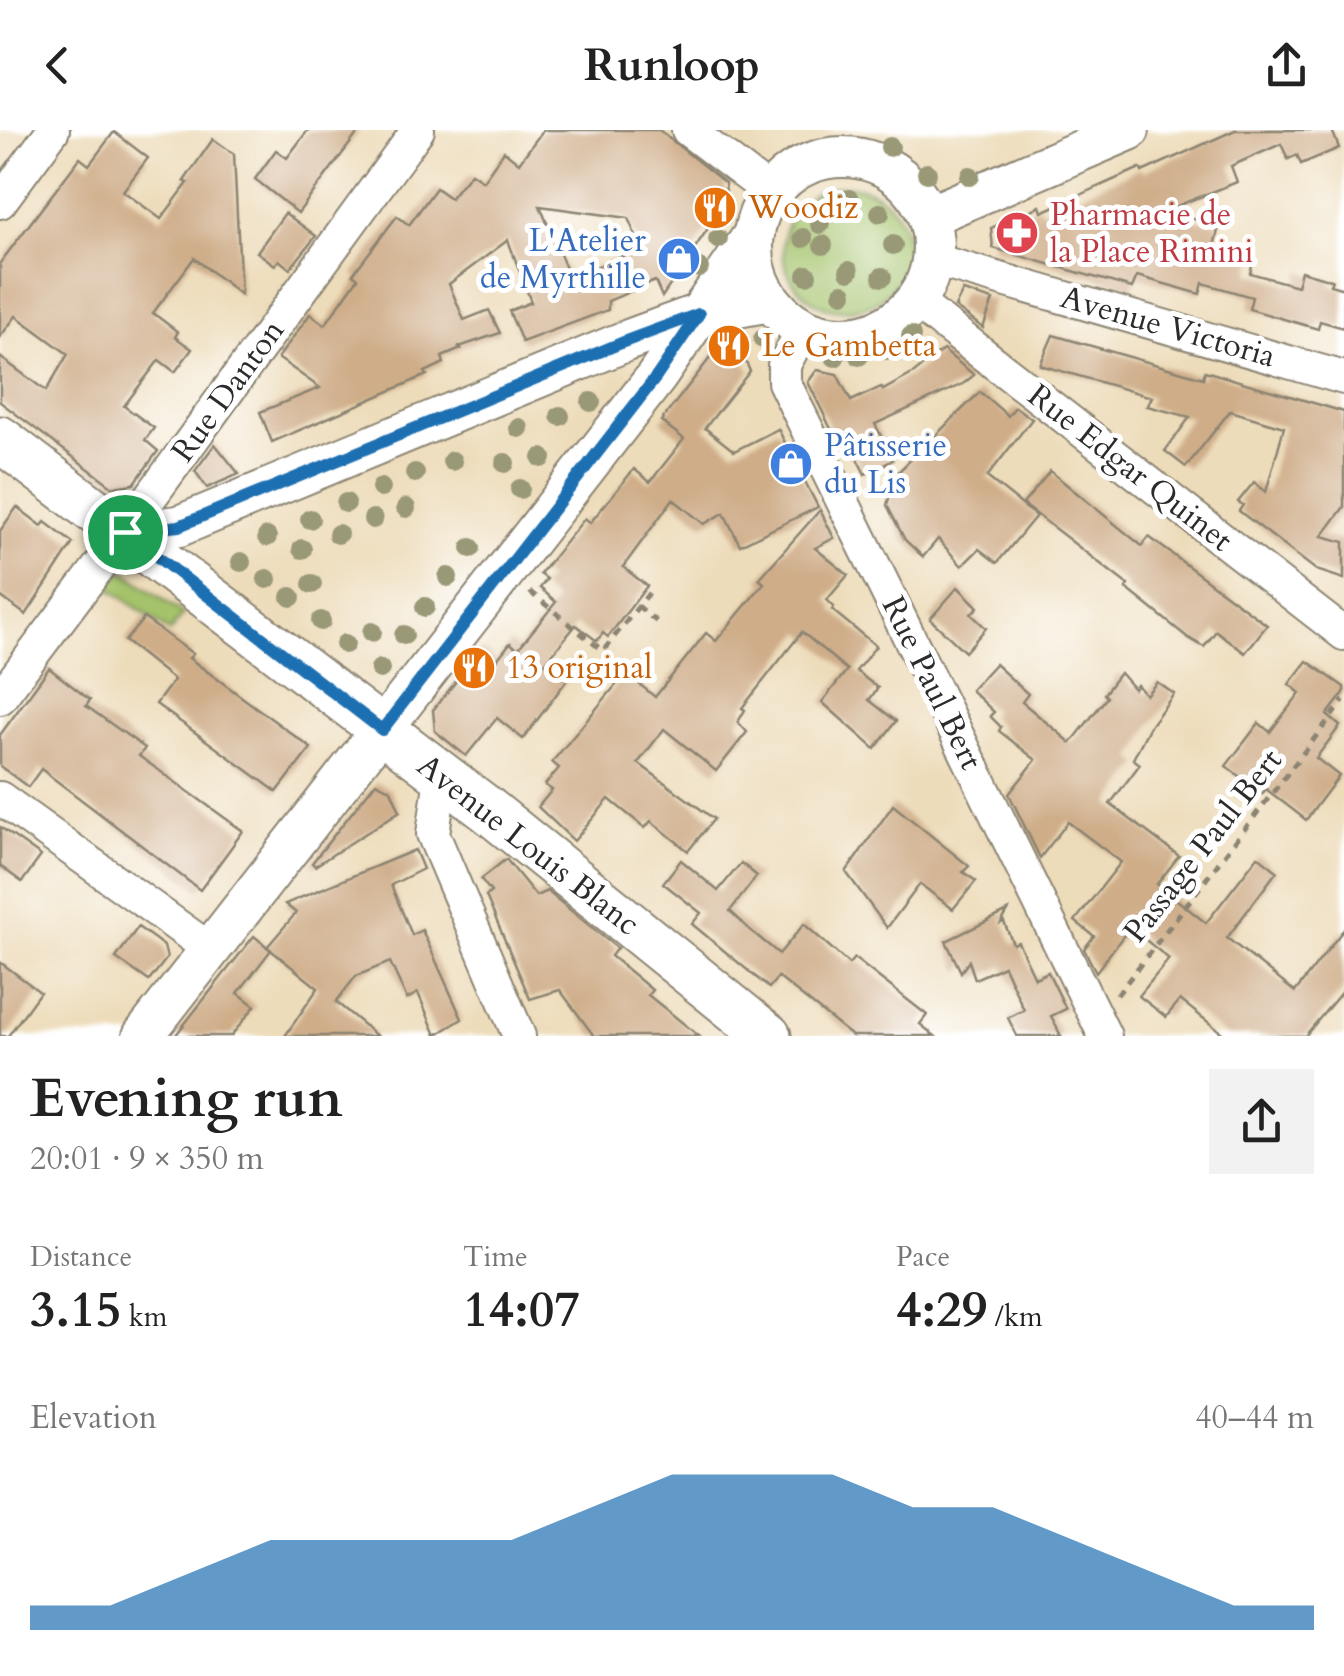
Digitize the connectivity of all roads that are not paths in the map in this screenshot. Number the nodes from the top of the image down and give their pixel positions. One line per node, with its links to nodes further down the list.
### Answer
1 (53, 130): 7 (street)
2 (418, 130): 17 (street, Rue Danton)
3 (688, 130): 6 (street)
4 (1130, 130): 8 (street)
5 (818, 145): 6 (street); 8 (street)
6 (770, 193): 9 (street)
7 (0, 202)
8 (928, 216): 10 (street)
9 (754, 234): 11 (street); 13 (street)
10 (934, 260): 12 (street); 15 (street, Avenue Victoria)
11 (770, 301): 13 (street); 14 (street)
12 (916, 302): 14 (street); 18 (street, Rue Edgar Quinet)
13 (699, 314): 17 (street); 20 (street)
14 (803, 328): 24 (street, Rue Paul Bert)
15 (1344, 378)
16 (0, 439): 17 (main road, Avenue Louis Blanc)
17 (125, 532): 19 (street, Rue Danton); 20 (main road, Avenue Louis Blanc)
18 (1344, 634)
19 (0, 698)
20 (382, 730): 21 (main road, Avenue Louis Blanc); 23 (street)
21 (441, 777): 26 (street); 27 (main road, Avenue Louis Blanc)
22 (0, 798): 23 (street)
23 (211, 950): 25 (street)
24 (1101, 1028)
25 (143, 1036)
26 (520, 1036)
27 (768, 1036)

